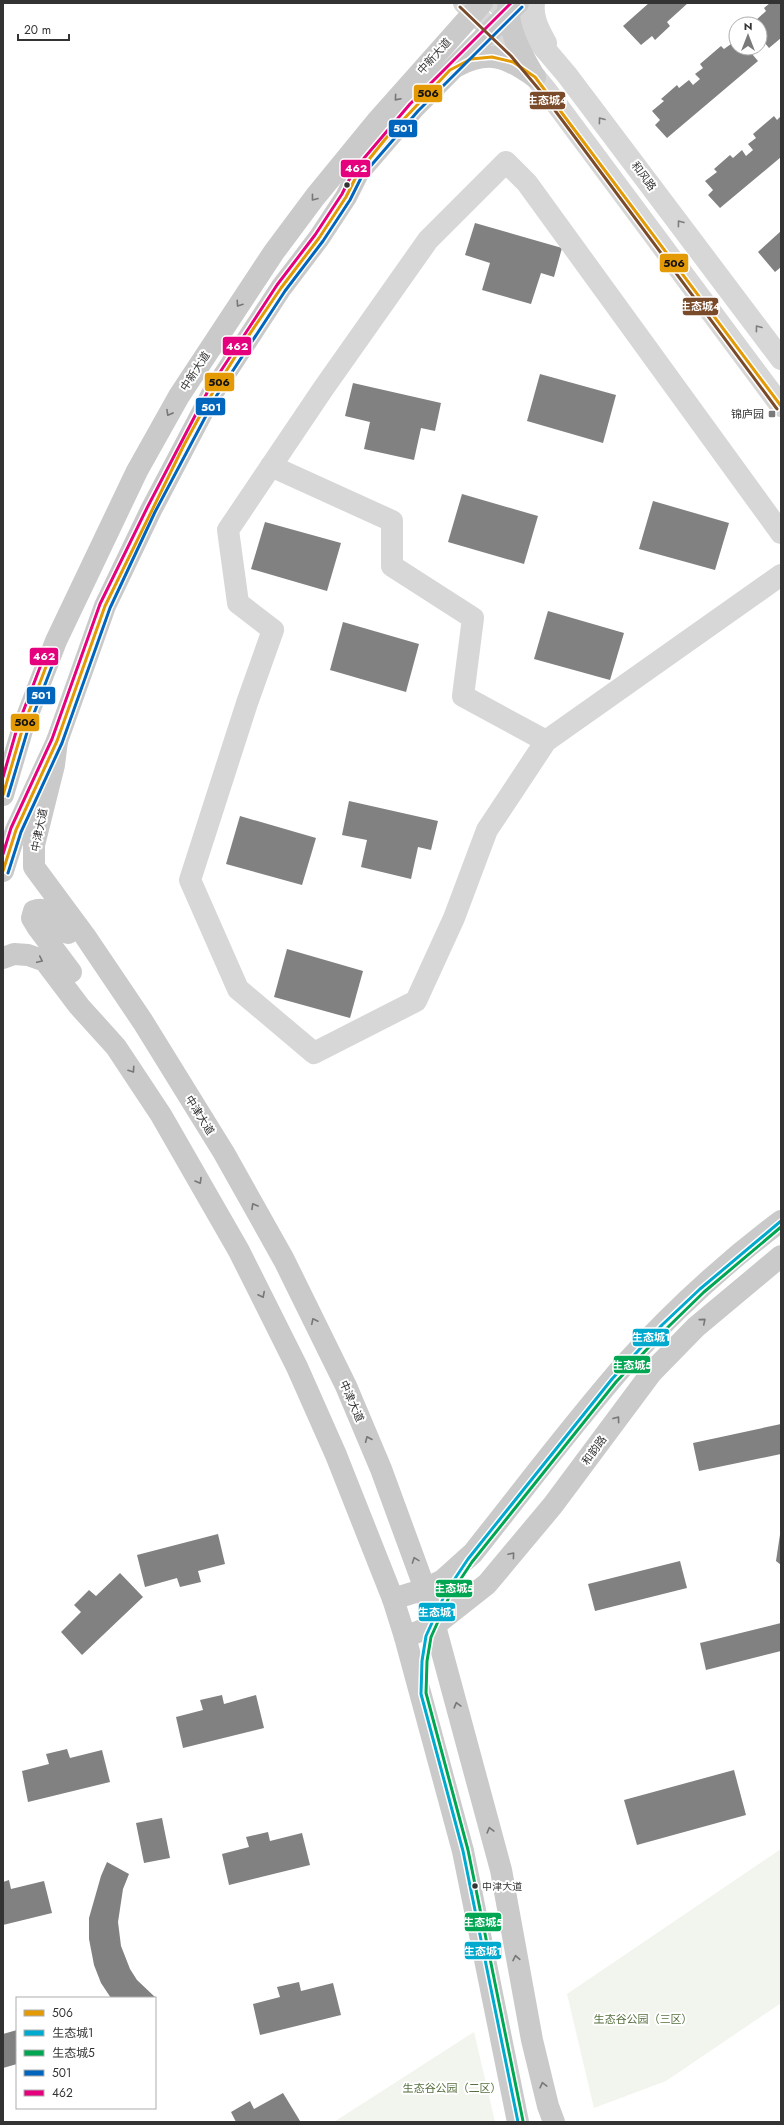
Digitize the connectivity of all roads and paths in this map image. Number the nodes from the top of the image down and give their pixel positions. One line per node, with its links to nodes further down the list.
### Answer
1 (534, 3): 7 (street)
2 (508, 5): 4 (main road, 中新大道); 5 (main road); 7 (street, 和风路)
3 (474, 6): 4 (street); 6 (main road, 中新大道)
4 (492, 29): 5 (street); 6 (street); 8 (main road, 中新大道); 9 (street)
5 (512, 34): 7 (street); 9 (main road)
6 (432, 58): 15 (main road, 中新大道, one-way to 15)
7 (557, 63): 10 (street, 和风路, one-way to 7)
8 (450, 70): 9 (main road); 16 (main road, 中新大道)
9 (535, 77): 11 (street)
10 (781, 359)
11 (781, 406)
12 (272, 466): 13 (street); 17 (street); 17 (street)
13 (781, 533)
14 (781, 575): 17 (street)
15 (23, 727): 18 (street); 19 (main road, 中新大道)
16 (56, 741): 20 (main road, 中新大道); 22 (main road, 中津大道)
17 (546, 741)
18 (3, 755)
19 (3, 795)
20 (3, 871)
21 (3, 958): 23 (main road, one-way to 23)
22 (143, 1022): 23 (main road); 28 (main road, 中津大道, one-way to 22)
23 (116, 1047): 29 (main road, one-way to 29)
24 (781, 1221): 26 (main road)
25 (781, 1256): 27 (main road, 和韵路, one-way to 25)
26 (473, 1553): 28 (main road); 30 (main road)
27 (487, 1584): 30 (main road, 和韵路); 32 (main road)
28 (425, 1589): 29 (main road); 30 (main road, 中津大道)
29 (393, 1600): 31 (main road)
30 (432, 1623): 31 (main road, 和韵路); 32 (main road, 中津大道); 33 (main road)
31 (406, 1637): 33 (main road)
32 (450, 1678): 35 (main road, 中津大道, one-way to 32)
33 (420, 1694): 34 (main road)
34 (518, 2122)
35 (554, 2122)

